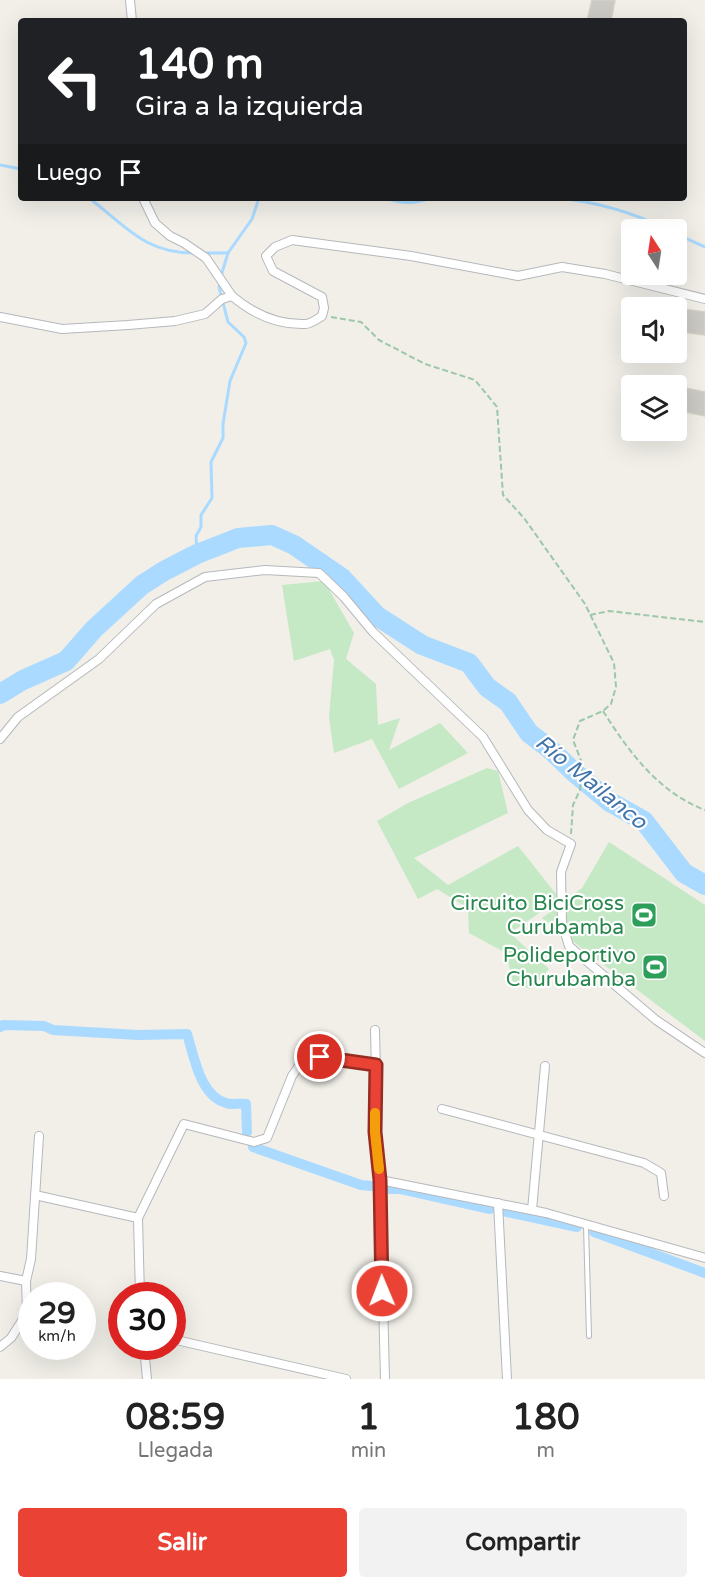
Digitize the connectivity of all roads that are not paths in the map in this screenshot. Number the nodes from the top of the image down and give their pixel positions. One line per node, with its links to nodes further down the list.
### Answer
1 (130, 0): 2 (street)
2 (132, 18)
3 (144, 201): 4 (street)
4 (231, 296): 5 (street); 6 (street)
5 (705, 299)
6 (0, 317)
7 (0, 739): 9 (street)
8 (375, 1030): 10 (street)
9 (705, 1053)
10 (376, 1065): 15 (street); 20 (street)
11 (544, 1066): 13 (street)
12 (442, 1109): 13 (street)
13 (539, 1133): 17 (street); 19 (street)
14 (39, 1136): 16 (street)
15 (380, 1180): 18 (street); 32 (street)
16 (35, 1196): 20 (street); 24 (street)
17 (664, 1196)
18 (498, 1203): 19 (street); 33 (street)
19 (532, 1210): 21 (street)
20 (138, 1218): 25 (street)
21 (586, 1225): 22 (street); 26 (lane)
22 (705, 1258)
23 (0, 1276): 24 (street)
24 (26, 1281): 28 (street)
25 (140, 1282)
26 (589, 1336)
27 (186, 1342): 31 (street)
28 (0, 1347)
29 (145, 1360): 30 (street)
30 (147, 1379)
31 (346, 1379)
32 (385, 1379)
33 (507, 1379)

